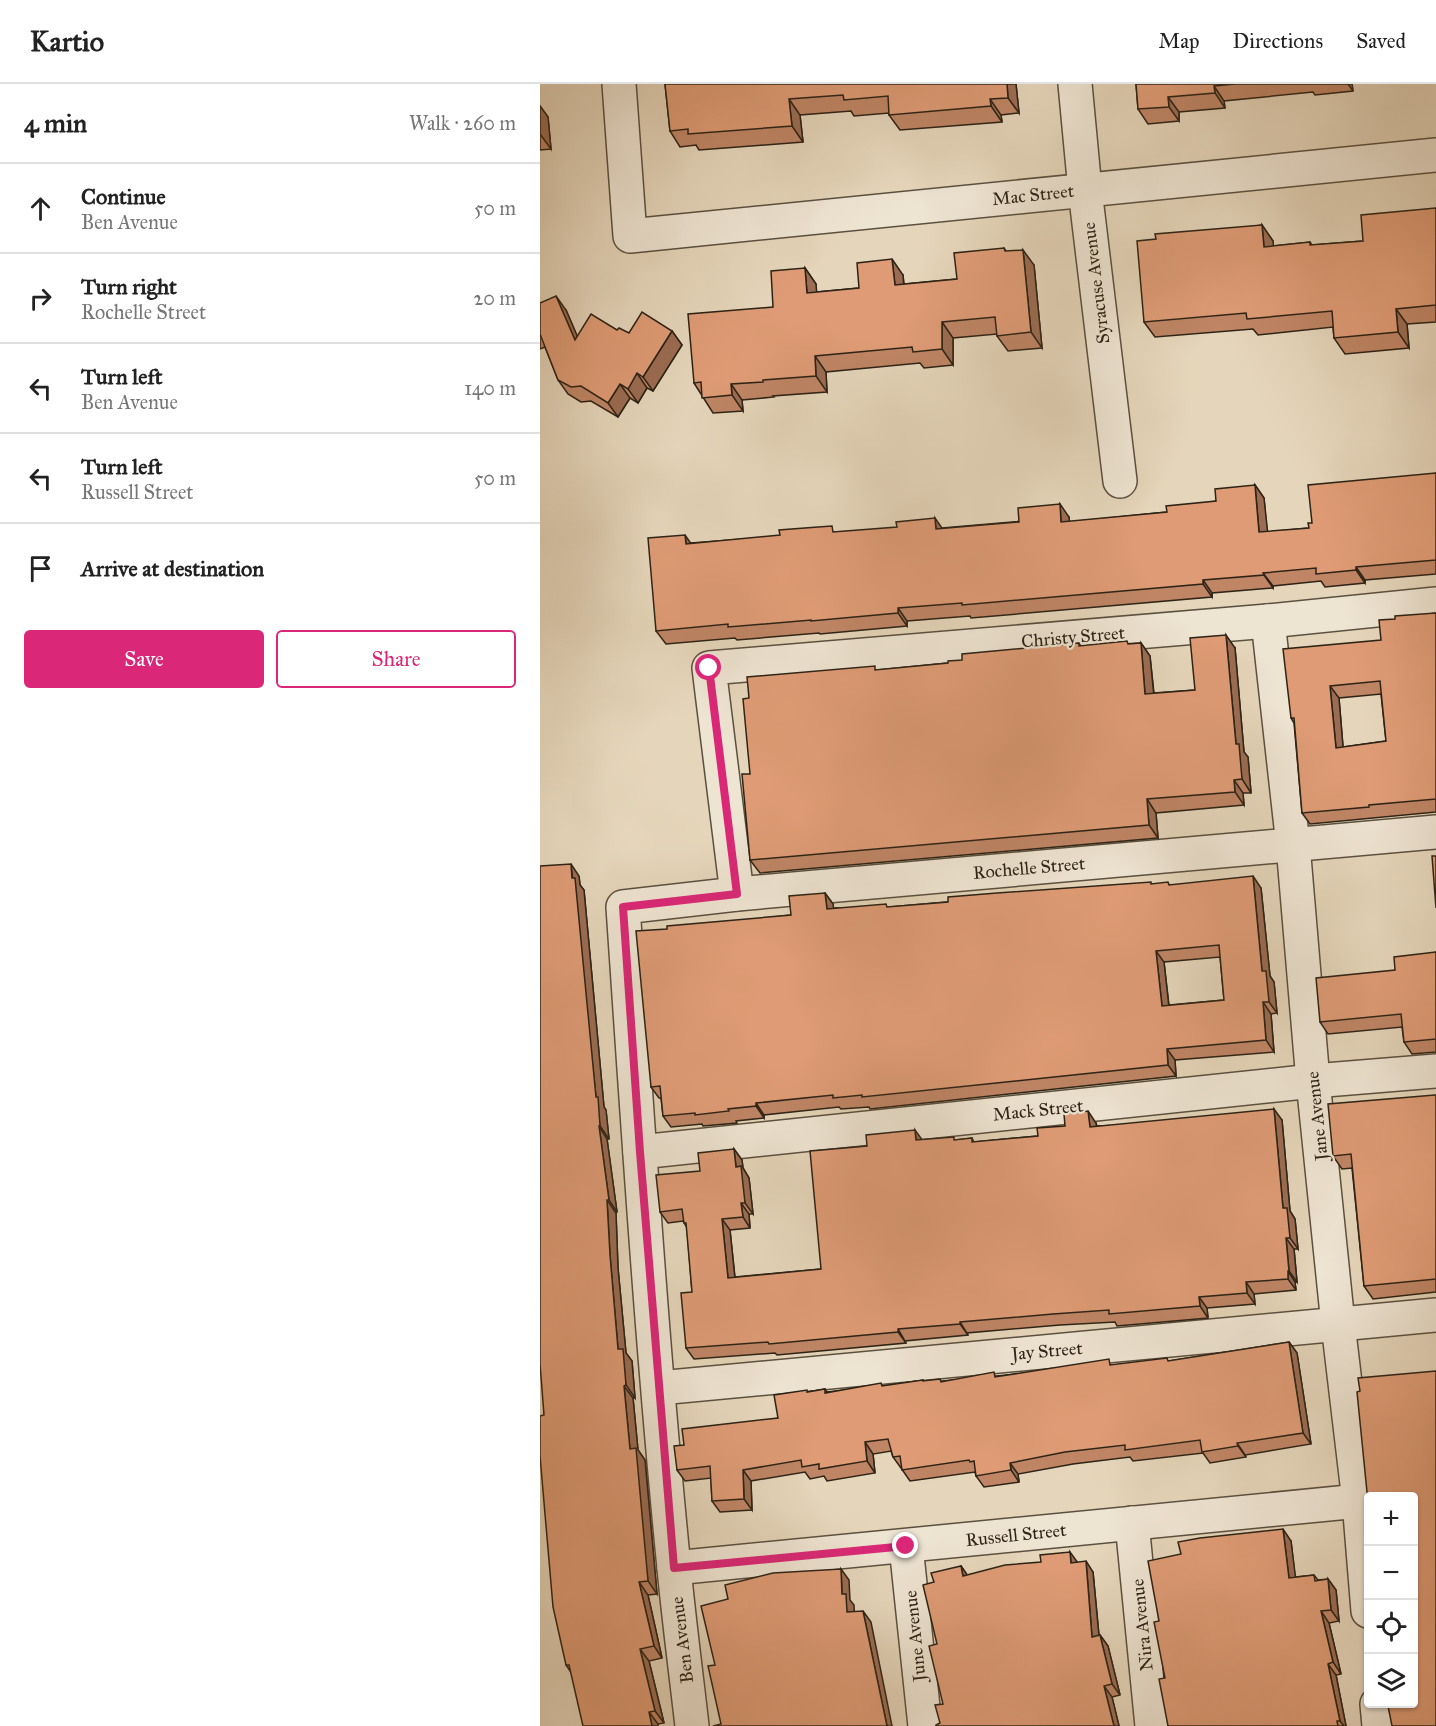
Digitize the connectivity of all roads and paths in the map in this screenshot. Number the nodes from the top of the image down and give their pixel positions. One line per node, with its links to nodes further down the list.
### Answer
1 (619, 84): 4 (street, Mac Street)
2 (1075, 84): 4 (street, Syracuse Avenue)
3 (1436, 155): 4 (street, Mac Street)
4 (1085, 190): 5 (street, Syracuse Avenue)
5 (1120, 481)
6 (1436, 604): 7 (street, Christy Street)
7 (1268, 621): 9 (street, Jane Avenue); 10 (street, Christy Street)
8 (1436, 832): 9 (street, Rochelle Street)
9 (1293, 845): 10 (street, Rochelle Street); 13 (street, Jane Avenue)
10 (737, 894): 11 (street, Rochelle Street)
11 (623, 907): 14 (street, Ben Avenue)
12 (1436, 1071): 13 (street, Mack Street)
13 (1313, 1081): 14 (street, Mack Street); 16 (street, Jane Avenue)
14 (640, 1152): 17 (street, Ben Avenue)
15 (1436, 1315): 16 (street, Jay Street)
16 (1338, 1324): 17 (street, Jay Street); 18 (street, Jane Avenue)
17 (659, 1388): 21 (street, Ben Avenue)
18 (1359, 1501): 19 (street, Russell Street); 22 (street, Jane Avenue)
19 (1132, 1523): 20 (street, Russell Street); 26 (street, Nira Avenue)
20 (906, 1546): 21 (street, Russell Street); 25 (street, June Avenue)
21 (674, 1568): 24 (street, Ben Avenue)
22 (1367, 1600)
23 (1377, 1708): 27 (street)
24 (692, 1726)
25 (925, 1726)
26 (1152, 1726)
27 (1379, 1726)

